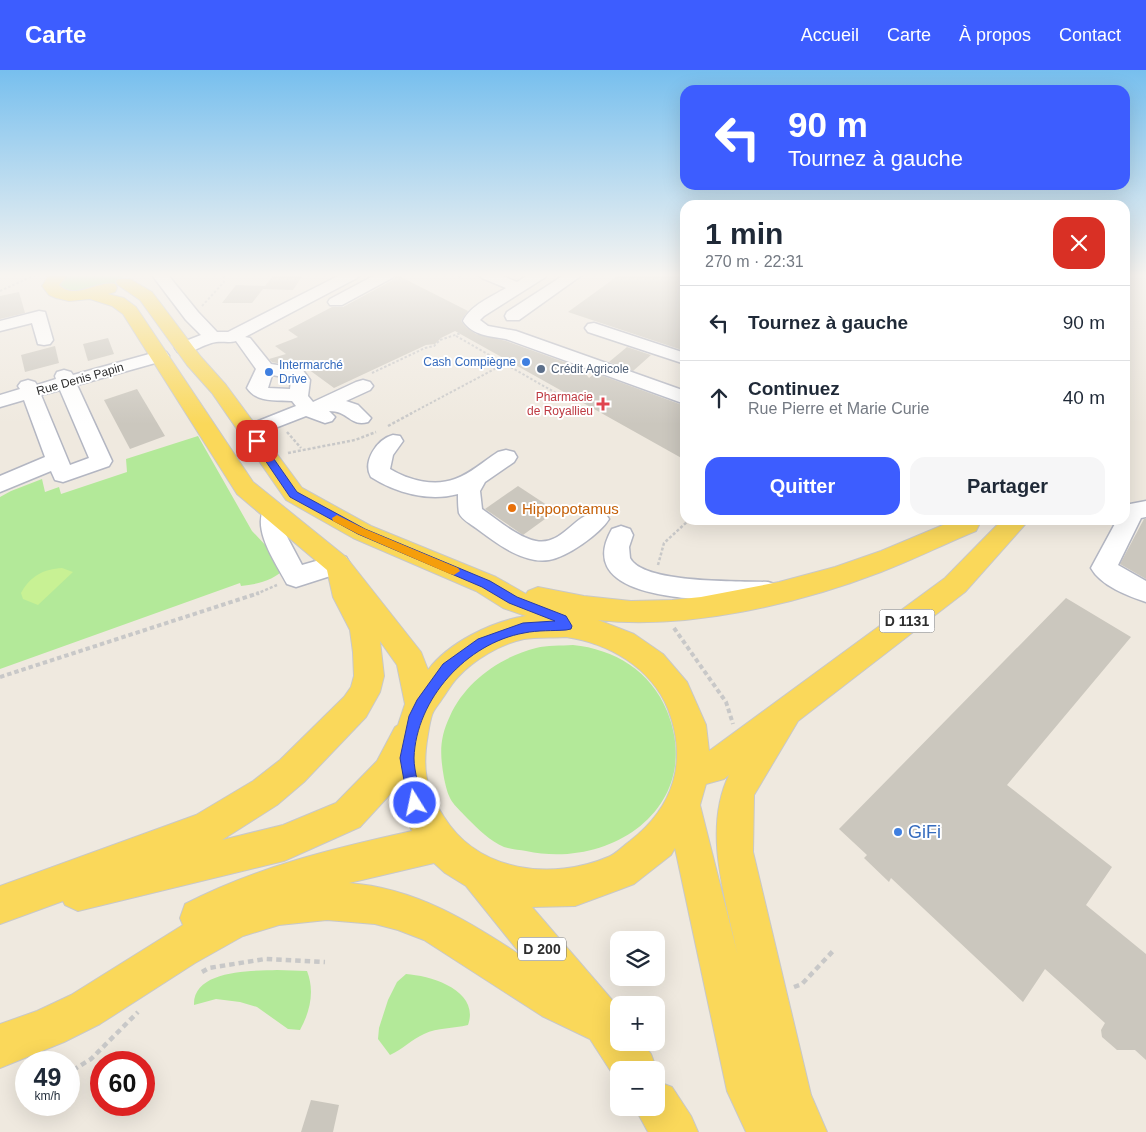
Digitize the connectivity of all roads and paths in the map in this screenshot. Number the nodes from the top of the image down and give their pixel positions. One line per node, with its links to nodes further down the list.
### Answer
1 (41, 325): 10 (street)
2 (139, 325): 13 (main road)
3 (167, 325): 12 (main road)
4 (201, 325): 9 (street)
5 (270, 325): 11 (street)
6 (475, 326): 8 (path); 21 (street)
7 (594, 328): 14 (street)
8 (456, 336): 15 (path); 17 (path)
9 (212, 337): 11 (street); 12 (street)
10 (44, 340)
11 (245, 340): 23 (street)
12 (184, 348): 13 (main road); 26 (main road)
13 (156, 350): 16 (street, Rue Denis Papin); 25 (main road)
14 (680, 357)
15 (504, 364): 19 (path); 24 (path)
16 (65, 379): 18 (street, Rue Denis Papin); 28 (street)
17 (367, 379): 23 (street)
18 (29, 389): 20 (street, Rue Denis Papin); 22 (street, Rue Denis Papin); 28 (street)
19 (556, 393)
20 (0, 394)
21 (680, 396)
22 (0, 401)
23 (312, 407): 26 (street)
24 (386, 433): 26 (path); 29 (street)
25 (212, 437): 26 (main road); 32 (main road)
26 (259, 444): 44 (main road)
27 (506, 457): 29 (street)
28 (57, 460): 30 (street)
29 (477, 475): 34 (street)
30 (0, 485)
31 (1146, 509): 33 (street)
32 (273, 512): 41 (main road); 42 (street)
33 (1130, 517)
34 (597, 519)
35 (683, 525): 43 (path)
36 (963, 525): 45 (main road)
37 (966, 525): 47 (main road)
38 (1012, 525): 51 (main road, D 1131)
39 (1126, 525): 46 (street)
40 (621, 535): 43 (street)
41 (338, 565): 42 (street); 50 (main road); 56 (main road)
42 (296, 578): 49 (path)
43 (657, 583): 45 (street)
44 (486, 584): 45 (main road); 48 (main road)
45 (779, 592)
46 (1146, 592)
47 (673, 626): 48 (main road); 52 (path)
48 (578, 627): 50 (main road); 53 (main road)
49 (0, 678)
50 (419, 710): 54 (main road); 57 (main road)
51 (788, 712): 52 (main road, D 1131); 71 (main road)
52 (741, 747): 53 (main road, D 1131)
53 (688, 788): 55 (main road); 70 (main road)
54 (440, 844): 55 (main road); 64 (main road)
55 (479, 873): 63 (main road, D 200)
56 (0, 906)
57 (0, 911)
58 (833, 950): 61 (path)
59 (325, 962): 60 (path)
60 (192, 977)
61 (789, 988)
62 (140, 1011): 67 (path)
63 (605, 1024): 65 (main road); 66 (main road, D 200)
64 (0, 1027)
65 (0, 1046)
66 (629, 1061)
67 (80, 1066)
68 (665, 1116): 69 (main road)
69 (675, 1132)
70 (770, 1132)
71 (804, 1132)

